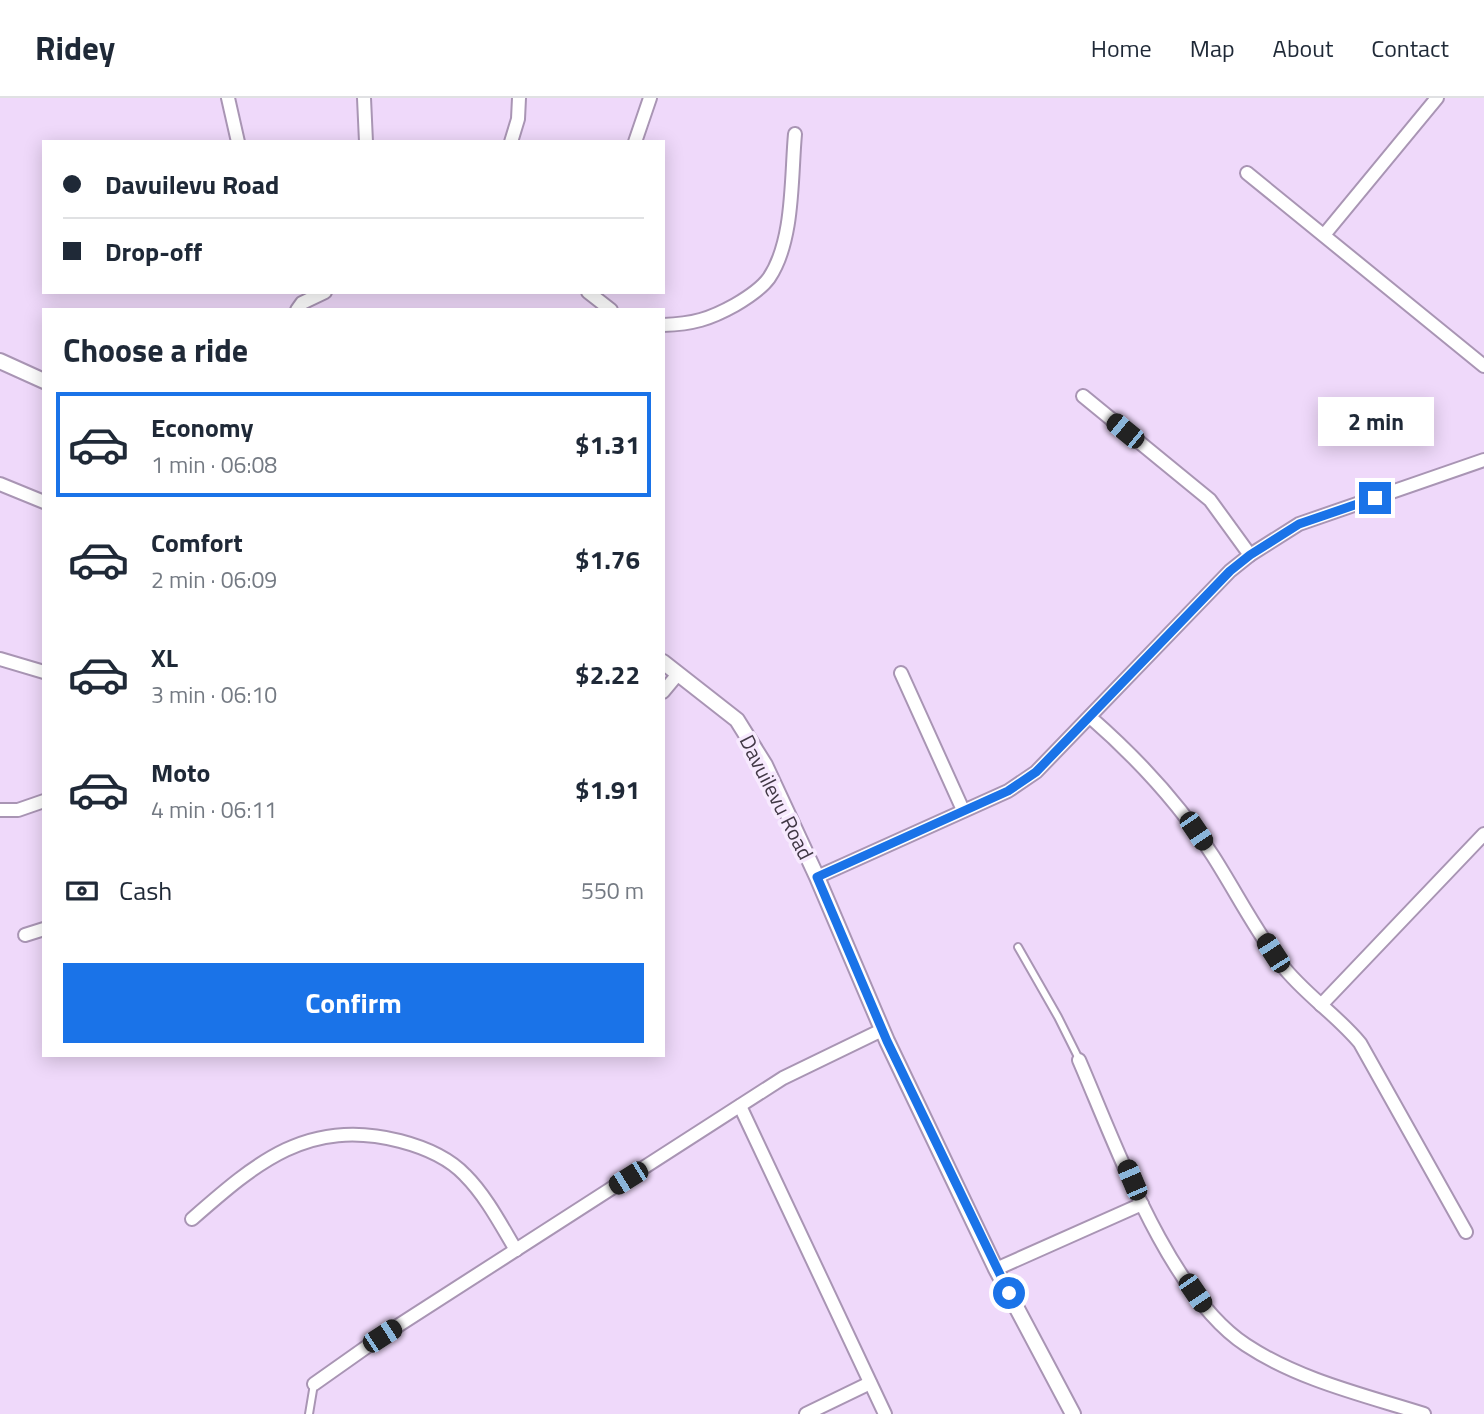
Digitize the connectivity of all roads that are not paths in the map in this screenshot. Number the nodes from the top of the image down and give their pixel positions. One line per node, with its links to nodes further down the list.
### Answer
1 (228, 98): 7 (street)
2 (364, 98): 8 (street)
3 (519, 98): 9 (street)
4 (650, 98): 10 (street)
5 (1437, 98): 12 (street)
6 (795, 134): 17 (street)
7 (238, 140)
8 (366, 140)
9 (512, 140)
10 (636, 140)
11 (1247, 173): 12 (street)
12 (1324, 235): 19 (street)
13 (320, 294): 15 (street)
14 (591, 294): 16 (street)
15 (299, 302)
16 (608, 308)
17 (665, 325)
18 (0, 361): 20 (street)
19 (1484, 366)
20 (42, 380)
21 (1083, 396): 25 (street)
22 (1484, 460): 25 (street)
23 (0, 484): 24 (street)
24 (42, 501)
25 (1250, 555): 32 (street)
26 (0, 659): 28 (street)
27 (665, 664): 30 (street, Davuilevu Road)
28 (42, 671)
29 (901, 673): 35 (street)
30 (678, 674): 31 (street); 37 (street, Davuilevu Road)
31 (665, 690)
32 (1090, 717): 35 (street); 41 (street)
33 (42, 803): 34 (street)
34 (0, 810)
35 (963, 810): 37 (street)
36 (1484, 834): 41 (street)
37 (817, 877): 42 (street, Davuilevu Road)
38 (42, 930): 39 (street)
39 (25, 935)
40 (1018, 947): 43 (lane)
41 (1321, 1005): 47 (street)
42 (882, 1030): 44 (street); 49 (street, Davuilevu Road)
43 (1079, 1060): 45 (street)
44 (740, 1106): 48 (street); 50 (street)
45 (1142, 1205): 49 (street); 56 (street)
46 (192, 1219): 48 (street)
47 (1466, 1232)
48 (516, 1250): 51 (street)
49 (996, 1269): 55 (street, Davuilevu Road)
50 (870, 1383): 53 (street); 54 (street)
51 (314, 1384): 52 (lane)
52 (309, 1414)
53 (806, 1414)
54 (884, 1414)
55 (1073, 1414)
56 (1424, 1414)

